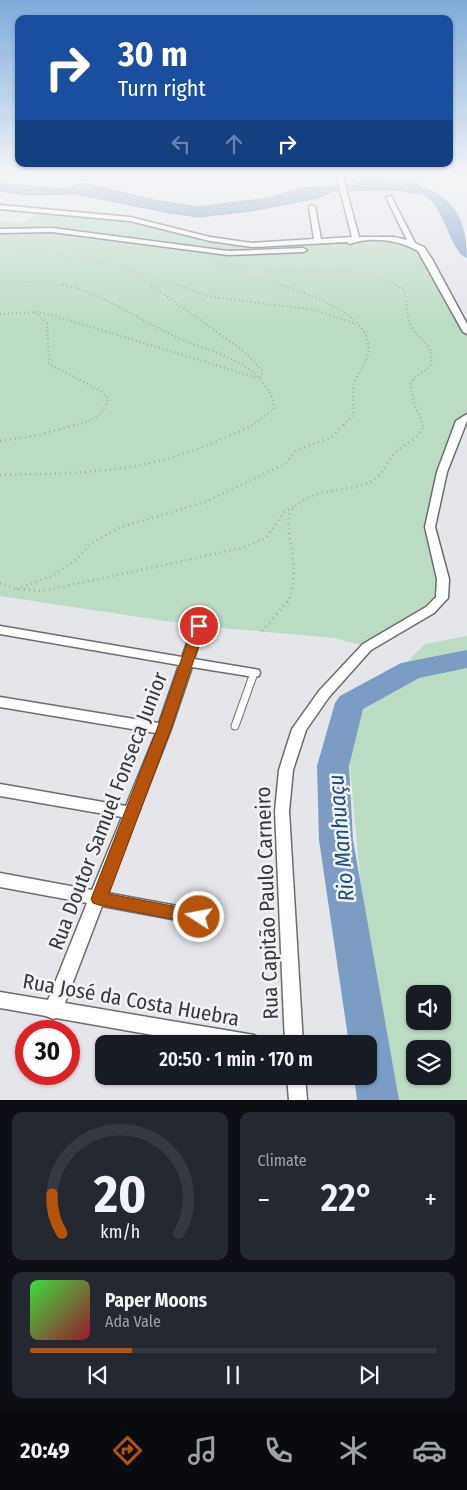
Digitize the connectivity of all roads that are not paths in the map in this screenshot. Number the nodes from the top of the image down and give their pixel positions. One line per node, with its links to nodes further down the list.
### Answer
1 (157, 225): 7 (street)
2 (315, 225): 7 (street)
3 (352, 225): 6 (street)
4 (403, 225): 8 (street)
5 (0, 230): 6 (street)
6 (356, 238): 7 (street); 8 (street)
7 (318, 242)
8 (412, 244): 9 (street)
9 (467, 332)
10 (467, 417): 26 (street, Rua Capitão Paulo Carneiro)
11 (199, 626): 13 (street, Rua Doutor Samuel Fonseca Junior)
12 (0, 630): 13 (street)
13 (188, 660): 14 (street); 17 (street, Rua Doutor Samuel Fonseca Junior)
14 (254, 673): 16 (lane)
15 (0, 702): 17 (street)
16 (235, 726)
17 (164, 729): 19 (street, Rua Doutor Samuel Fonseca Junior)
18 (0, 790): 19 (street)
19 (132, 813): 21 (street, Rua Doutor Samuel Fonseca Junior)
20 (0, 880): 21 (street)
21 (99, 899): 22 (street); 24 (street, Rua Doutor Samuel Fonseca Junior)
22 (199, 917)
23 (0, 1000): 24 (street, Rua José da Costa Huebra)
24 (53, 1011): 25 (street, Rua José da Costa Huebra)
25 (199, 1035)
26 (294, 1035)
27 (297, 1085): 28 (street)
28 (298, 1100)

